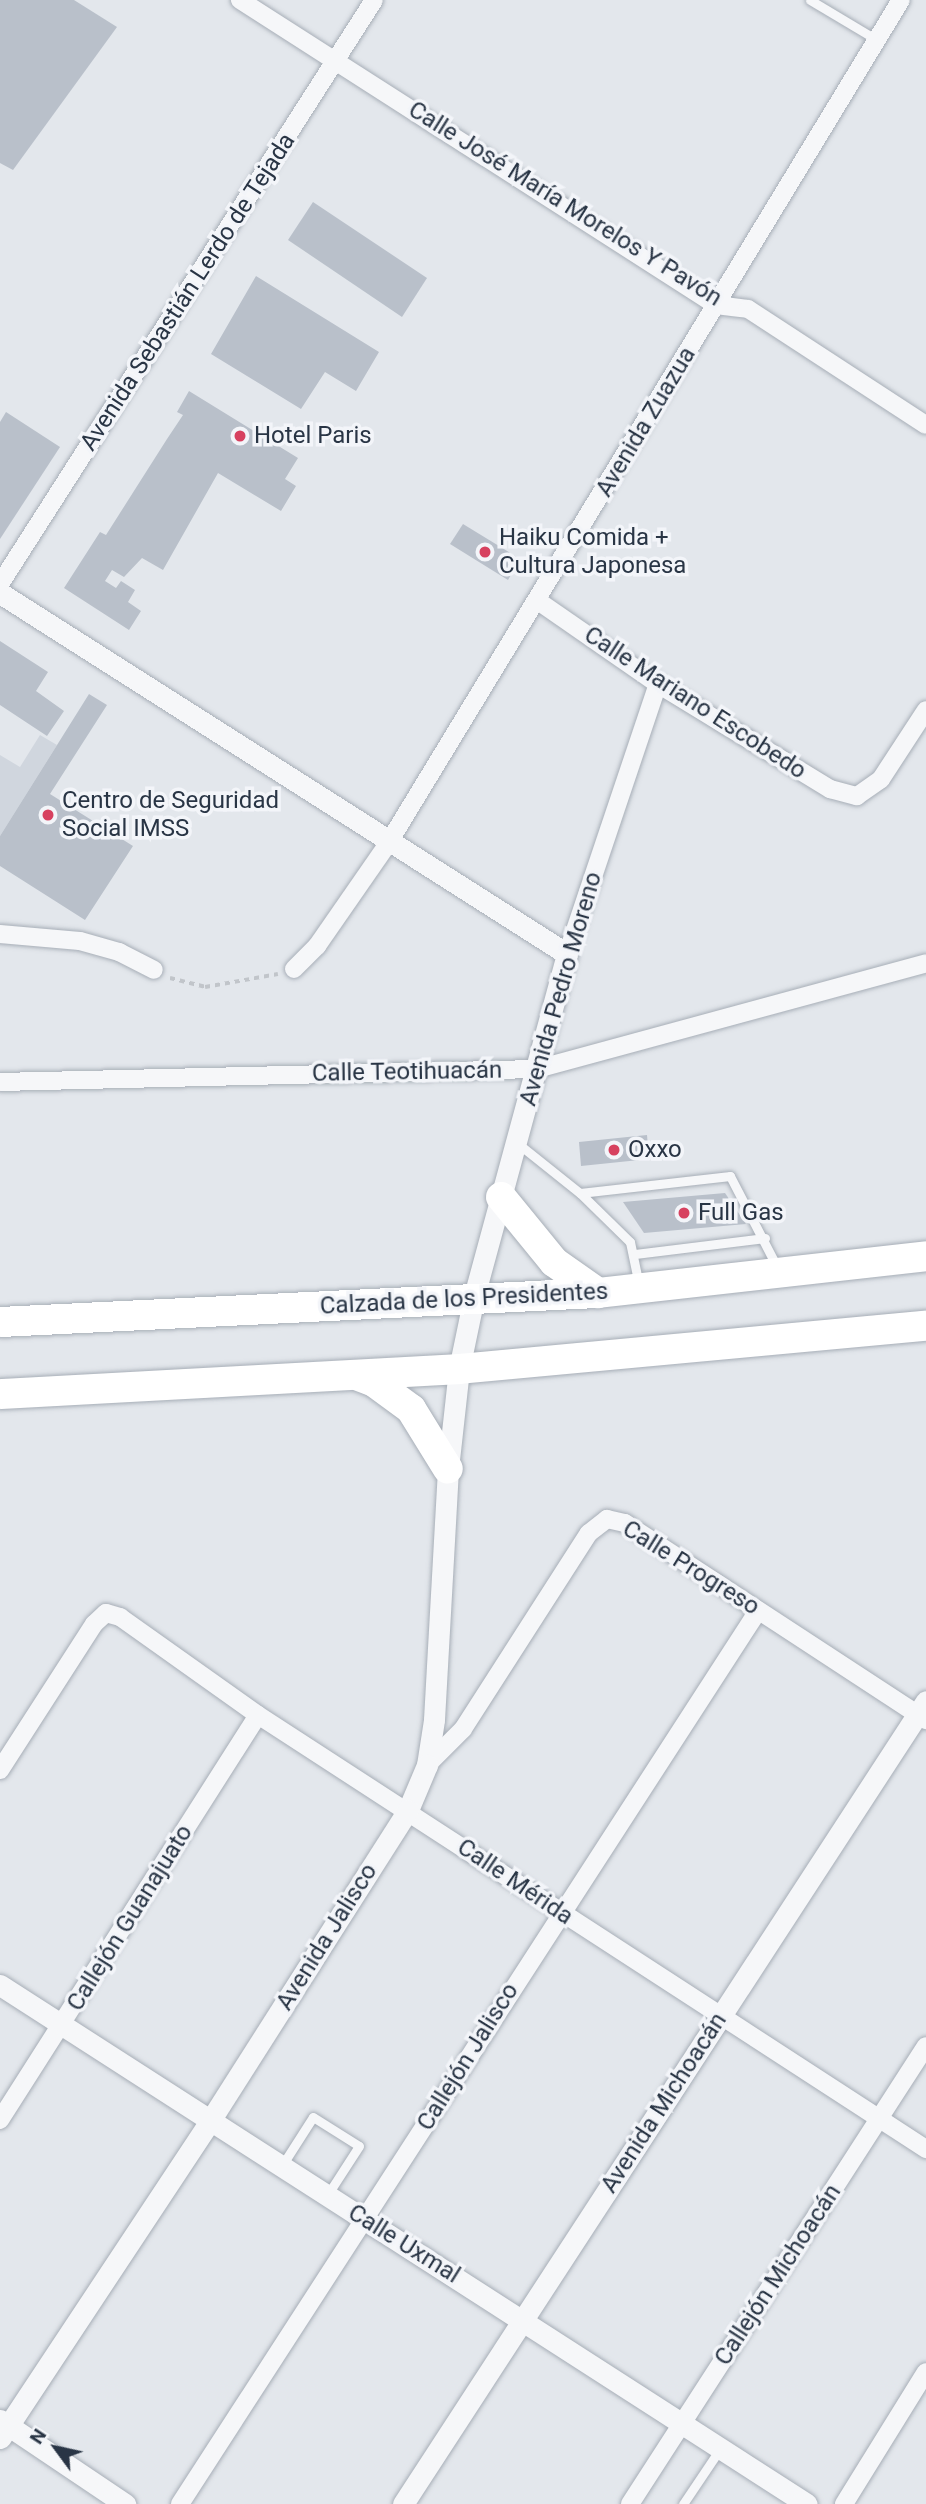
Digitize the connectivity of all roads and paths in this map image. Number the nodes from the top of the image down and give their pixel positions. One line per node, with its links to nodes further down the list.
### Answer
1 (240, 0): 7 (street, Calle José María Morelos Y Pavón)
2 (374, 0): 7 (street, Avenida Sebastián Lerdo de Tejada)
3 (810, 0): 5 (lane)
4 (901, 0): 6 (street, Avenida Zuazua)
5 (822, 2): 6 (lane)
6 (877, 40): 8 (street, Avenida Zuazua)
7 (338, 61): 8 (street, Calle José María Morelos Y Pavón); 10 (street, Avenida Sebastián Lerdo de Tejada)
8 (716, 305): 9 (street, Calle José María Morelos Y Pavón); 12 (street, Avenida Zuazua)
9 (926, 425)
10 (0, 584)
11 (0, 593): 15 (street)
12 (538, 601): 13 (street, Calle Mariano Escobedo); 15 (street, Avenida Zuazua)
13 (658, 684): 14 (street, Calle Mariano Escobedo); 17 (street, Avenida Pedro Moreno)
14 (926, 710)
15 (389, 842): 17 (street); 19 (street, Avenida Zuazua)
16 (0, 934): 20 (street)
17 (567, 954): 21 (street, Avenida Pedro Moreno)
18 (926, 963): 21 (street, Calle Teotihuacán)
19 (294, 969): 20 (path)
20 (154, 970)
21 (537, 1069): 22 (street, Calle Teotihuacán); 23 (street, Avenida Pedro Moreno)
22 (0, 1082)
23 (516, 1142): 24 (lane); 25 (street, Avenida Pedro Moreno)
24 (580, 1193): 26 (lane); 27 (lane)
25 (500, 1198): 31 (highway); 32 (street, Avenida Pedro Moreno)
26 (765, 1238): 27 (lane); 29 (lane)
27 (635, 1254): 30 (lane)
28 (926, 1256): 29 (highway, Calzada de los Presidentes)
29 (780, 1275): 30 (highway, Calzada de los Presidentes)
30 (640, 1290): 31 (highway, Calzada de los Presidentes)
31 (598, 1293): 32 (highway, Calzada de los Presidentes)
32 (474, 1297): 33 (highway, Calzada de los Presidentes); 35 (street, Avenida Pedro Moreno)
33 (0, 1322)
34 (926, 1326): 35 (highway)
35 (459, 1369): 36 (highway); 38 (street, Avenida Jalisco)
36 (352, 1374): 37 (highway); 38 (highway)
37 (0, 1394)
38 (448, 1469): 42 (street, Avenida Jalisco)
39 (758, 1611): 40 (street, Calle Progreso); 42 (street, Calle Progreso); 45 (street, Callejón Jalisco)
40 (923, 1712): 47 (street, Avenida Michoacán)
41 (258, 1715): 43 (street, Calle Mérida); 44 (street, Calle Mérida); 48 (street, Callejón Guanajuato)
42 (427, 1765): 44 (street, Avenida Jalisco)
43 (0, 1770)
44 (408, 1810): 45 (street, Calle Mérida); 52 (street, Avenida Jalisco)
45 (560, 1912): 47 (street, Calle Mérida); 56 (street, Callejón Jalisco)
46 (0, 1985): 48 (street, Calle Uxmal)
47 (722, 2015): 50 (street, Calle Mérida); 57 (street, Avenida Michoacán)
48 (61, 2026): 51 (street, Callejón Guanajuato); 52 (street, Calle Uxmal)
49 (926, 2046): 50 (street, Callejón Michoacán)
50 (878, 2117): 53 (street, Calle Mérida); 59 (street, Callejón Michoacán)
51 (0, 2120)
52 (210, 2121): 54 (street, Calle Uxmal); 60 (street, Avenida Jalisco)
53 (926, 2149)
54 (281, 2167): 55 (street, Calle Uxmal); 55 (lane)
55 (327, 2196): 56 (street, Calle Uxmal)
56 (364, 2219): 57 (street, Calle Uxmal); 63 (street, Callejón Jalisco)
57 (525, 2320): 59 (street, Calle Uxmal); 64 (street, Avenida Michoacán)
58 (926, 2372): 68 (street)
59 (682, 2424): 61 (street, Calle Uxmal); 65 (street, Callejón Michoacán)
60 (3, 2428): 62 (street)
61 (720, 2448): 66 (lane); 67 (street, Calle Uxmal)
62 (125, 2504)
63 (180, 2504)
64 (403, 2504)
65 (630, 2504)
66 (683, 2504)
67 (807, 2504)
68 (844, 2504)

